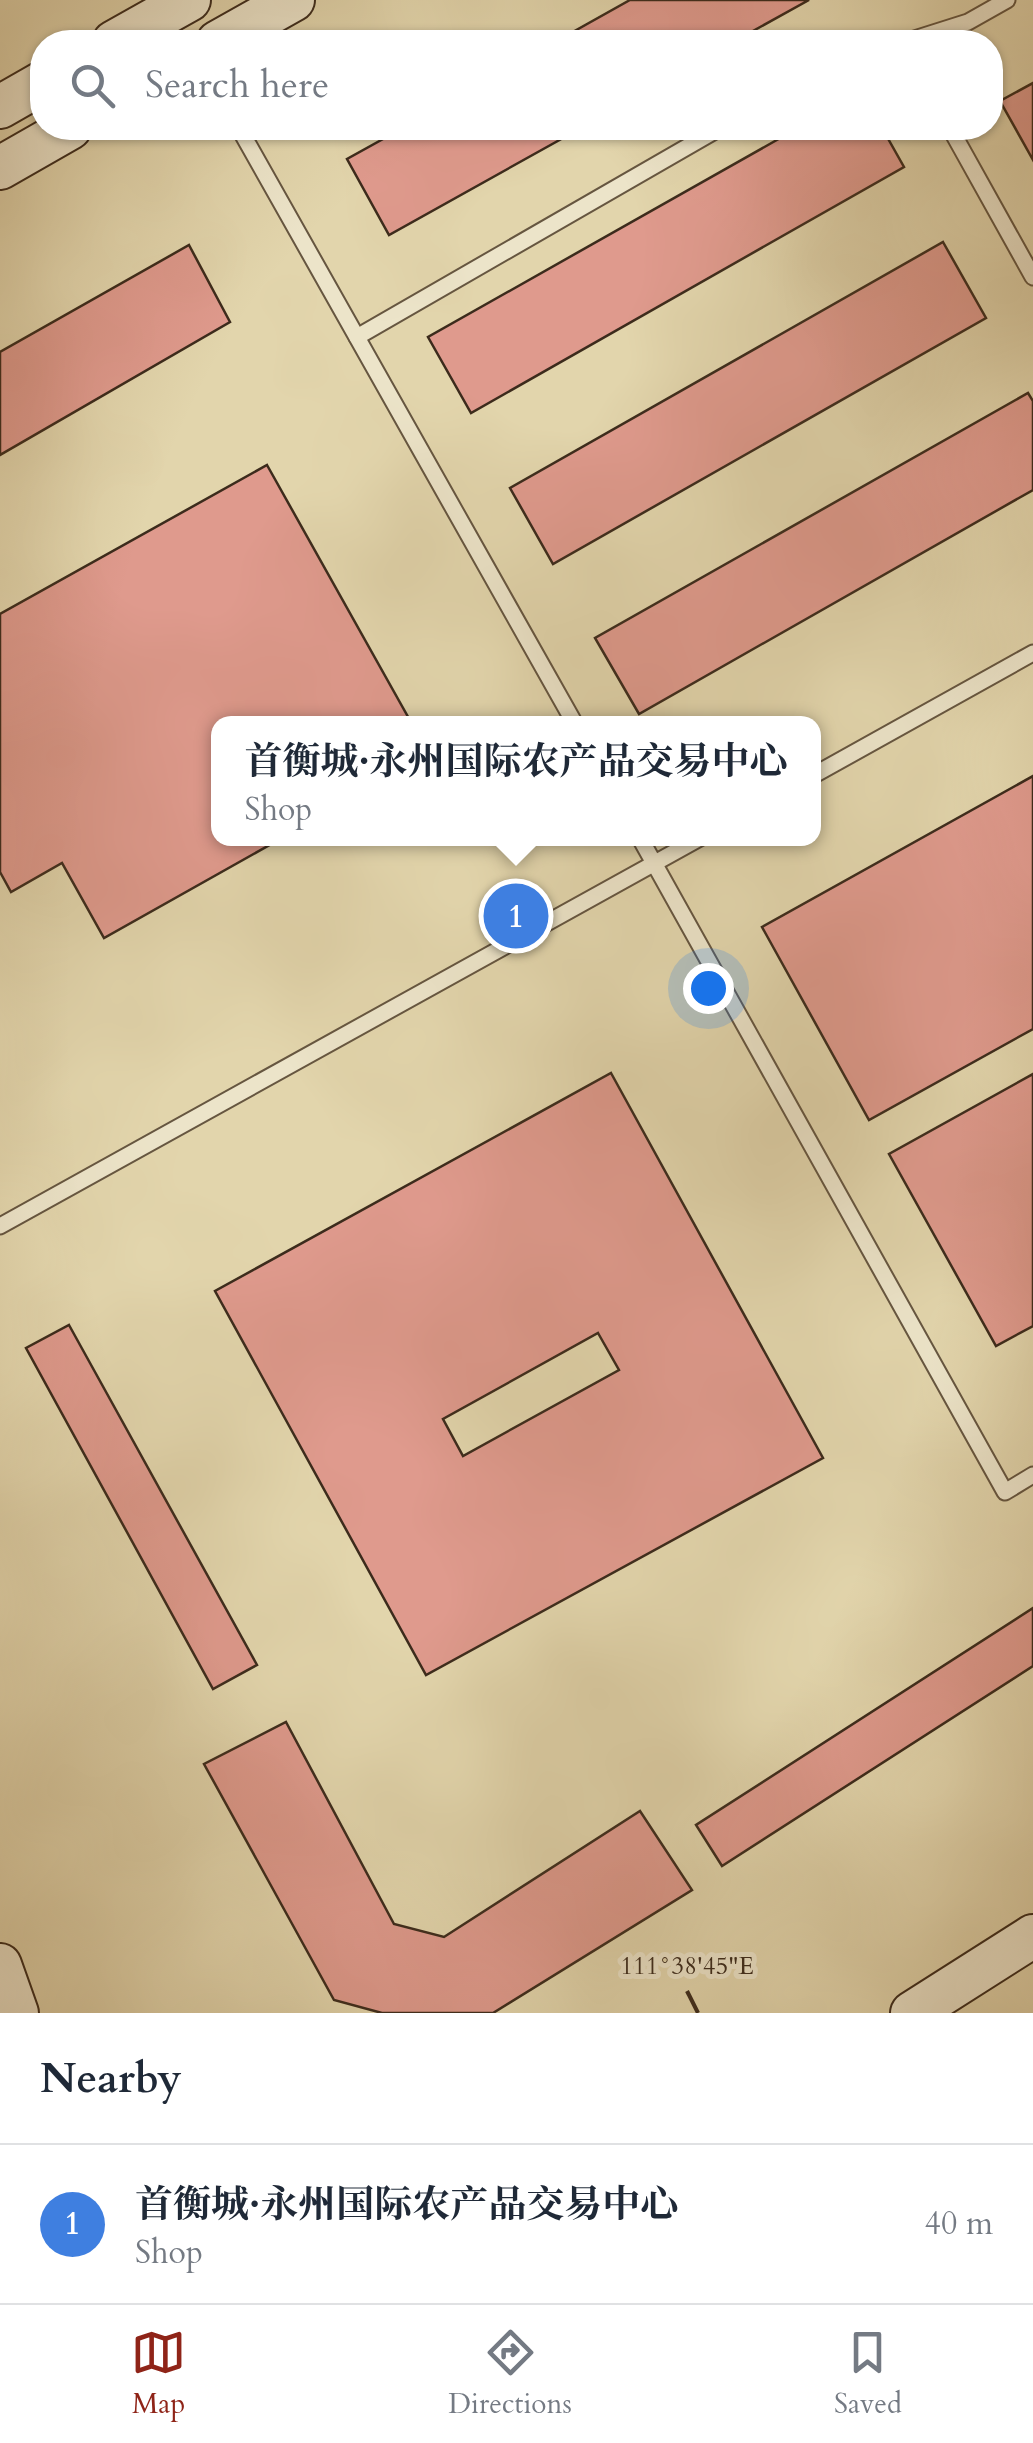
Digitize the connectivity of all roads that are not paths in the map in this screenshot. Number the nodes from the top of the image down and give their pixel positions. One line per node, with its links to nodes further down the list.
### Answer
1 (189, 0): 4 (street)
2 (294, 0): 5 (street)
3 (1008, 0): 6 (lane)
4 (135, 30)
5 (240, 30)
6 (943, 30)
7 (30, 90): 8 (street)
8 (0, 107)
9 (49, 140): 13 (street)
10 (246, 140): 15 (lane)
11 (699, 140): 15 (lane)
12 (957, 140): 14 (lane)
13 (0, 168)
14 (1033, 277)
15 (357, 338): 17 (lane)
16 (1033, 653): 18 (lane)
17 (570, 716)
18 (821, 772)
19 (644, 846): 21 (lane)
20 (686, 846): 21 (lane)
21 (654, 864): 22 (lane); 23 (lane)
22 (0, 1226)
23 (1033, 1475)
24 (1033, 1936): 27 (street)
25 (0, 1965): 26 (street)
26 (17, 2013)
27 (912, 2013)

